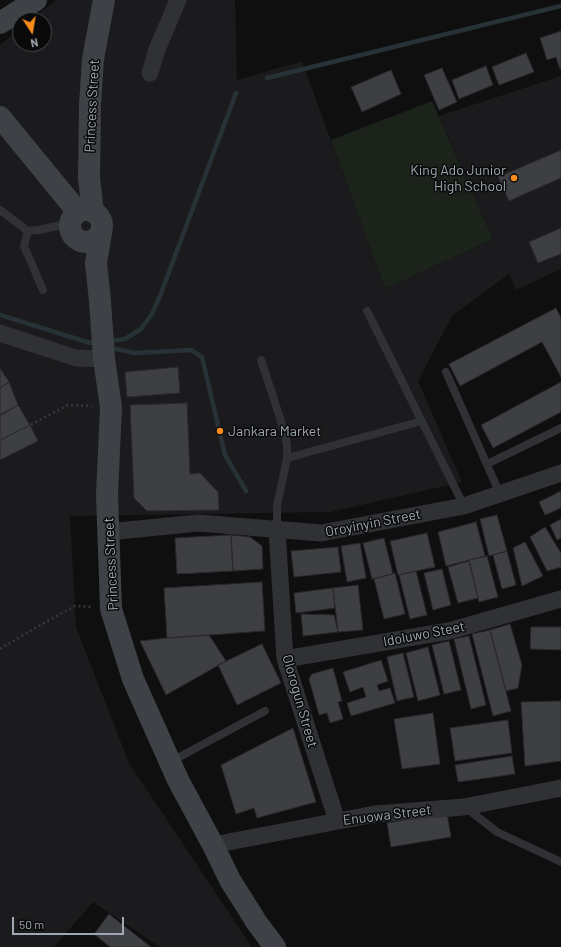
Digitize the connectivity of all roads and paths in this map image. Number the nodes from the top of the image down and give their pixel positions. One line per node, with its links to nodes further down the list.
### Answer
1 (36, 0): 4 (street)
2 (104, 0): 8 (street, Princess Street)
3 (178, 0): 5 (street)
4 (0, 23)
5 (150, 73)
6 (0, 117): 8 (street)
7 (0, 210): 9 (lane)
8 (80, 222): 9 (lane); 10 (street); 10 (street, Princess Street)
9 (28, 231): 11 (lane)
10 (96, 263): 14 (street, Princess Street)
11 (43, 290)
12 (368, 311): 18 (lane)
13 (0, 333): 14 (street)
14 (104, 359): 17 (street, Princess Street)
15 (261, 360): 21 (lane)
16 (446, 372): 22 (lane)
17 (111, 407): 20 (path); 27 (street, Princess Street)
18 (422, 421): 21 (lane); 25 (lane)
19 (561, 428): 22 (lane)
20 (0, 441)
21 (287, 458): 26 (lane)
22 (486, 464): 24 (lane)
23 (561, 473): 24 (street, Oroyinyin Street)
24 (500, 494): 25 (street, Oroyinyin Street)
25 (464, 506): 26 (street, Oroyinyin Street)
26 (277, 530): 27 (street, Oroyinyin Street); 31 (street, Olorogun Street)
27 (108, 532): 29 (street, Princess Street)
28 (561, 599): 31 (street, Idoluwo Steet)
29 (111, 609): 30 (path); 33 (street, Princess Street)
30 (0, 649)
31 (285, 659): 36 (street, Olorogun Street)
32 (265, 711): 33 (lane)
33 (170, 762): 37 (street, Princess Street)
34 (561, 788): 35 (street, Enuowa Street)
35 (464, 806): 36 (street, Enuowa Street); 38 (lane)
36 (337, 821): 37 (street, Enuowa Street)
37 (213, 845): 39 (street, Princess Street)
38 (561, 862)
39 (275, 947)

